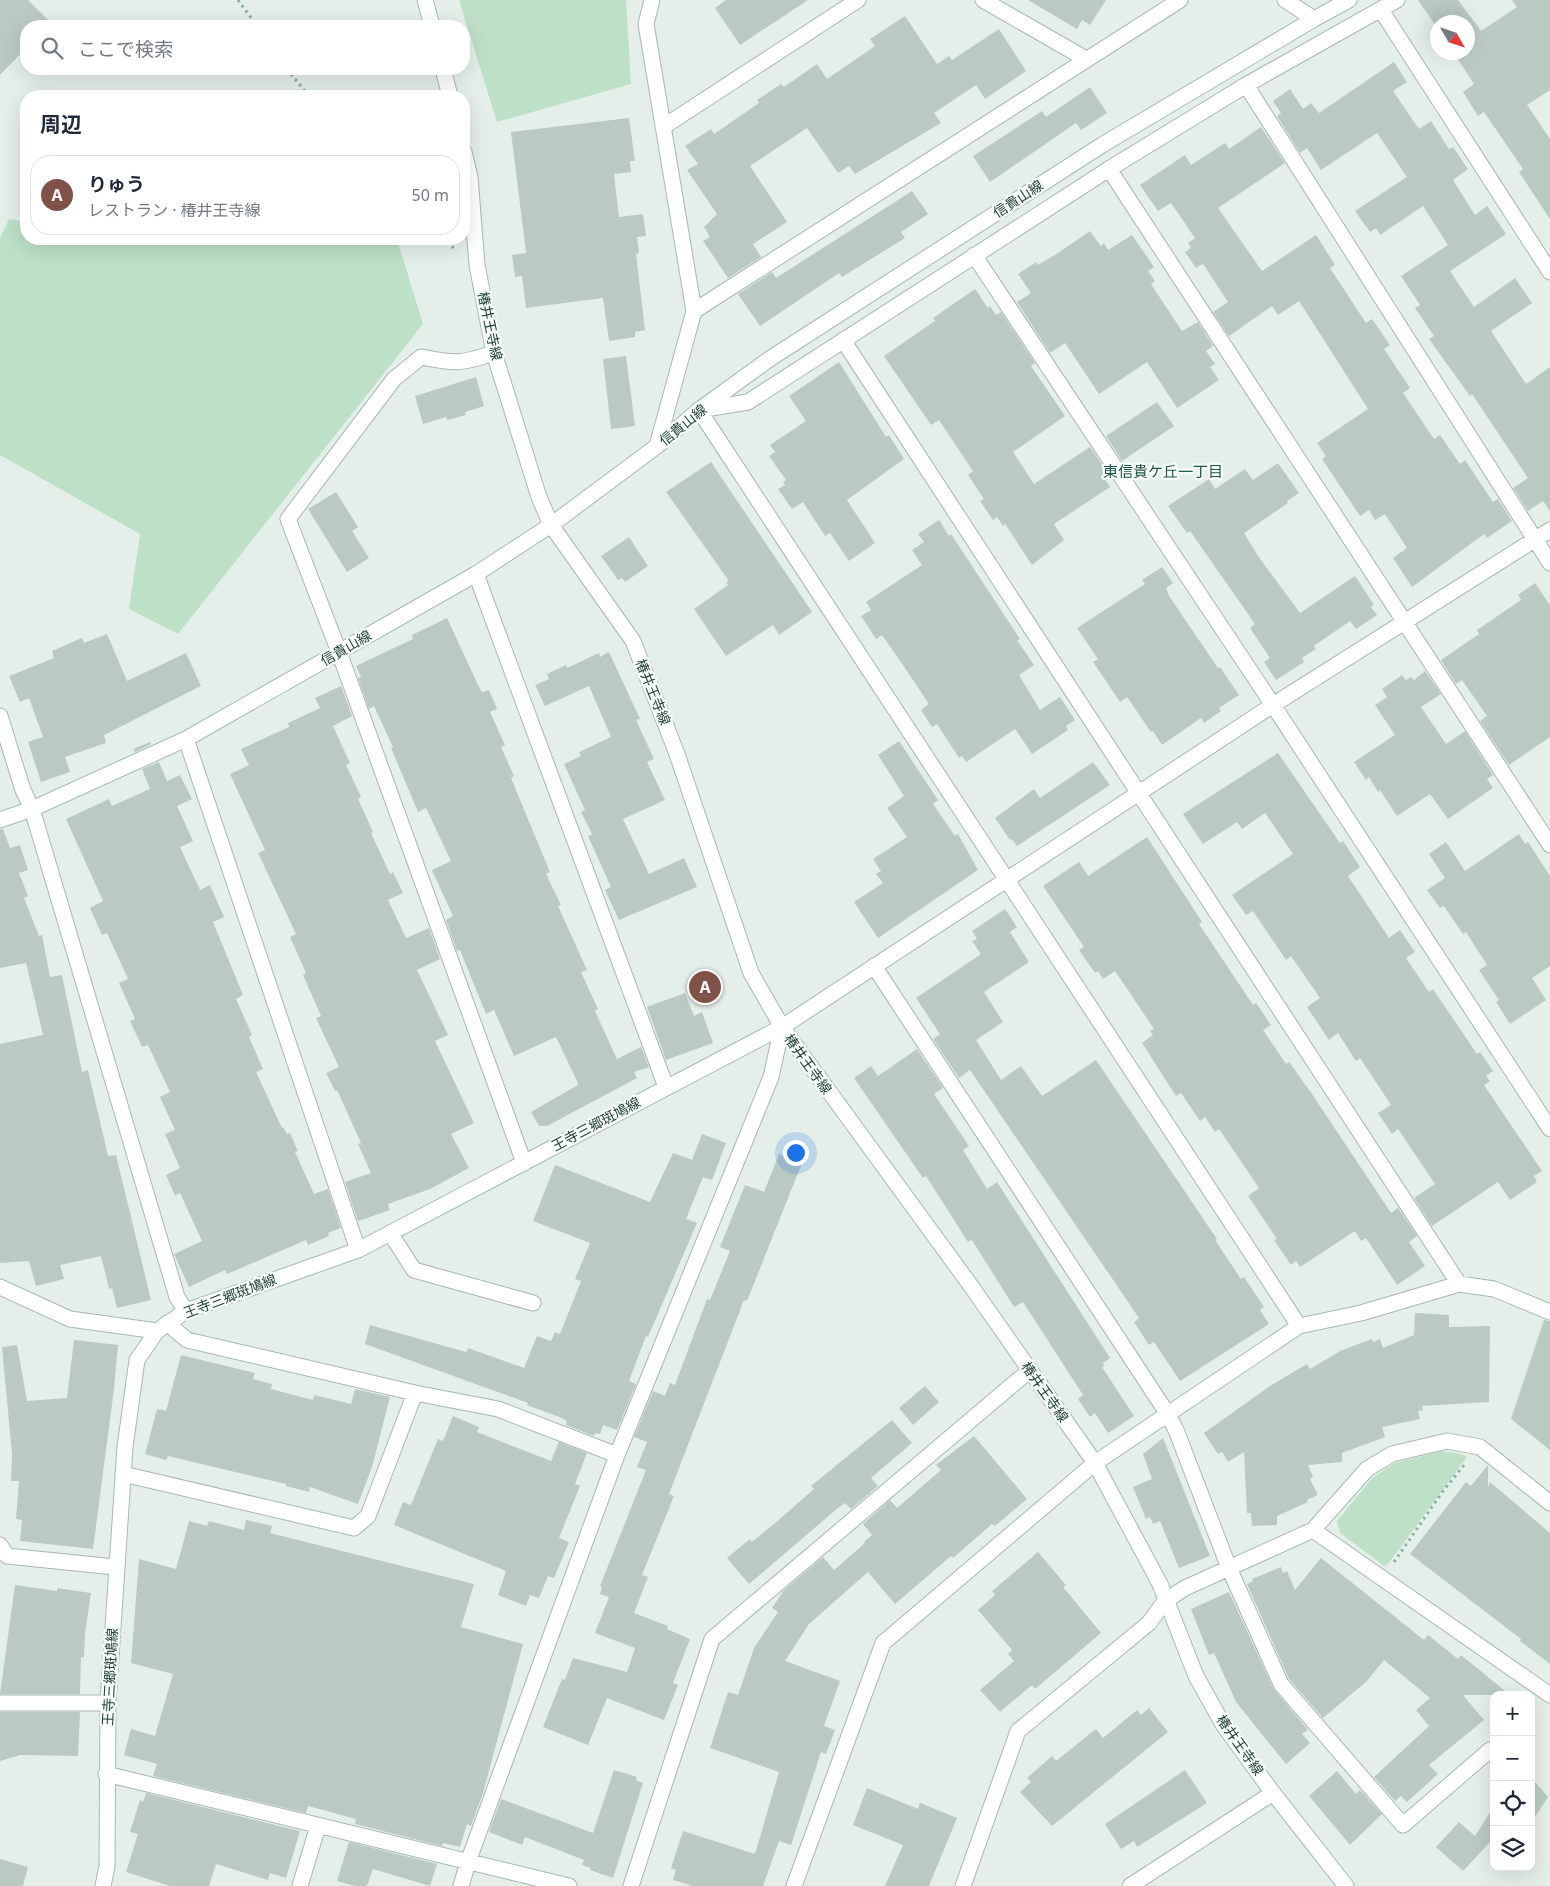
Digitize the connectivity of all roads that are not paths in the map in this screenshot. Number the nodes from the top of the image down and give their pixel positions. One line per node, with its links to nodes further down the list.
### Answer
1 (425, 0): 11 (street)
2 (652, 0): 16 (street)
3 (858, 0): 16 (street)
4 (983, 0): 12 (street)
5 (1180, 0): 12 (street)
6 (1285, 0): 10 (street)
7 (1349, 0): 10 (street, 信貴山線)
8 (1397, 0): 9 (street)
9 (1380, 10): 14 (street); 20 (street)
10 (1314, 19): 24 (street, 信貴山線)
11 (430, 20)
12 (1086, 59): 21 (street)
13 (445, 75): 15 (street)
14 (1246, 85): 17 (street); 28 (street)
15 (448, 90)
16 (663, 127): 21 (street)
17 (1109, 169): 19 (street); 31 (street)
18 (470, 177): 23 (street, 椿井王寺線)
19 (974, 255): 22 (street); 33 (street)
20 (1550, 272)
21 (694, 311): 25 (street)
22 (843, 340): 24 (street); 36 (street)
23 (494, 353): 26 (street, 椿井王寺線); 32 (street)
24 (699, 410): 25 (street, 信貴山線); 40 (street)
25 (657, 446): 26 (street, 信貴山線)
26 (551, 525): 30 (street, 信貴山線); 42 (street, 椿井王寺線)
27 (1550, 530): 28 (street, 王寺三郷斑鳩線)
28 (1535, 540): 29 (street); 31 (street, 王寺三郷斑鳩線)
29 (1550, 563)
30 (476, 574): 32 (street, 信貴山線); 43 (street)
31 (1405, 622): 33 (street, 王寺三郷斑鳩線); 39 (street)
32 (339, 652): 35 (street, 信貴山線); 45 (street)
33 (1273, 705): 36 (street, 王寺三郷斑鳩線); 44 (street)
34 (0, 716): 37 (street)
35 (186, 739): 37 (street, 信貴山線); 47 (street)
36 (1139, 793): 40 (street, 王寺三郷斑鳩線); 48 (street)
37 (32, 809): 38 (street, 信貴山線); 51 (street)
38 (0, 820)
39 (1550, 845)
40 (1008, 880): 41 (street, 王寺三郷斑鳩線); 53 (street)
41 (874, 966): 42 (street, 王寺三郷斑鳩線); 57 (street)
42 (782, 1027): 43 (street, 王寺三郷斑鳩線); 55 (street, 椿井王寺線); 58 (street)
43 (666, 1087): 45 (street, 王寺三郷斑鳩線)
44 (1550, 1130)
45 (524, 1163): 46 (street, 王寺三郷斑鳩線)
46 (390, 1233): 47 (street, 王寺三郷斑鳩線); 50 (street)
47 (358, 1250): 51 (street, 王寺三郷斑鳩線)
48 (1459, 1284): 52 (street); 53 (street)
49 (0, 1287): 54 (street)
50 (533, 1303)
51 (186, 1310): 54 (street, 王寺三郷斑鳩線)
52 (1550, 1312)
53 (1299, 1326): 57 (street)
54 (162, 1327): 56 (street); 60 (street, 王寺三郷斑鳩線)
55 (1030, 1370): 59 (street, 椿井王寺線); 79 (street)
56 (415, 1393): 58 (street); 60 (street)
57 (1167, 1413): 59 (street); 65 (street)
58 (617, 1455): 74 (street)
59 (1095, 1463): 66 (street, 椿井王寺線); 80 (street)
60 (123, 1474): 64 (street, 王寺三郷斑鳩線)
61 (1550, 1503): 62 (street)
62 (1313, 1530): 65 (street); 67 (street)
63 (0, 1545): 64 (street)
64 (115, 1568): 69 (street, 王寺三郷斑鳩線)
65 (1229, 1568): 66 (street); 70 (street)
66 (1165, 1602): 72 (street, 椿井王寺線); 81 (street)
67 (1550, 1695)
68 (0, 1703): 69 (street)
69 (108, 1703): 71 (street, 王寺三郷斑鳩線)
70 (1490, 1750)
71 (106, 1774): 73 (street); 75 (street, 王寺三郷斑鳩線)
72 (1273, 1793): 82 (street); 83 (street, 椿井王寺線)
73 (318, 1826): 74 (street); 76 (street)
74 (468, 1862): 77 (street); 78 (street)
75 (103, 1886)
76 (300, 1886)
77 (461, 1886)
78 (568, 1886)
79 (631, 1886)
80 (794, 1886)
81 (963, 1886)
82 (1130, 1886)
83 (1346, 1886)

